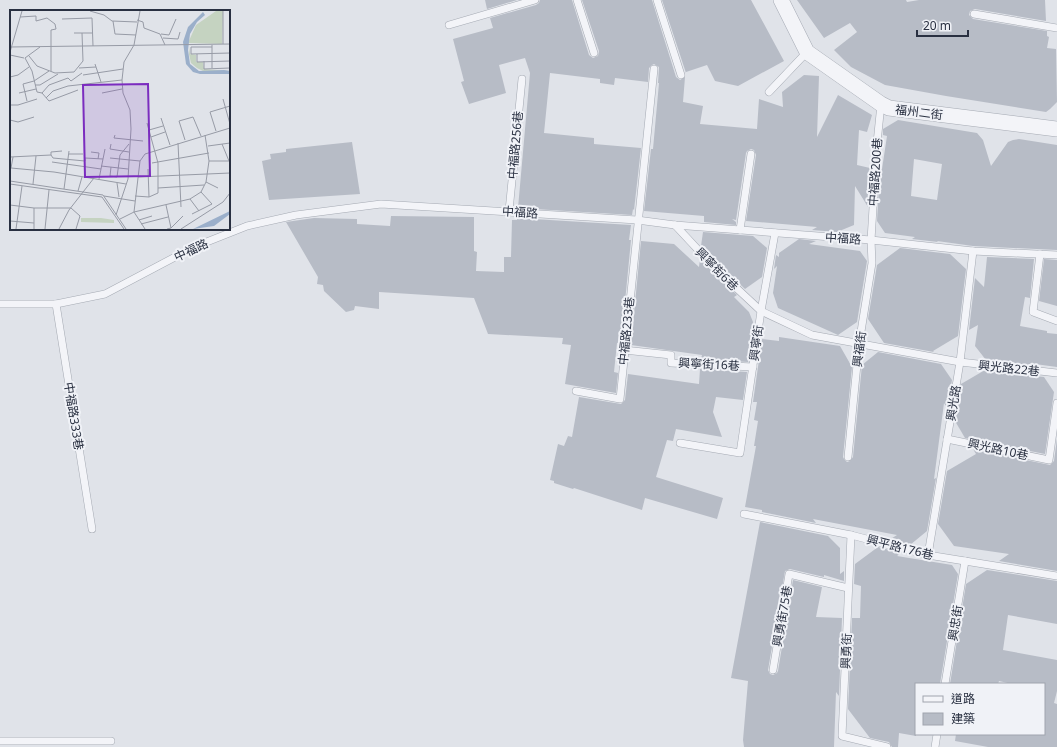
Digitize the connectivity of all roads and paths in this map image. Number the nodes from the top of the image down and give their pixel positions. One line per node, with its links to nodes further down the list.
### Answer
1 (533, 0): 6 (lane)
2 (577, 0): 9 (lane)
3 (657, 0): 11 (lane)
4 (781, 0): 8 (street, 福州二街)
5 (974, 14): 7 (lane)
6 (449, 25)
7 (1057, 28)
8 (807, 52): 13 (lane); 14 (street, 福州二街)
9 (594, 53)
10 (654, 69): 18 (lane, 中福路233巷)
11 (681, 75)
12 (522, 79): 17 (lane, 中福路256巷)
13 (769, 92)
14 (881, 104): 15 (street, 福州二街); 22 (lane, 中福路200巷)
15 (1057, 130)
16 (751, 154): 20 (lane)
17 (509, 211): 18 (lane, 中福路); 27 (lane, 中福路)
18 (637, 220): 19 (lane, 中福路); 31 (lane, 中福路233巷)
19 (675, 225): 20 (lane, 中福路); 28 (lane, 興寧街6巷)
20 (740, 230): 21 (lane, 中福路)
21 (775, 233): 22 (lane, 中福路); 28 (lane, 興寧街)
22 (871, 240): 23 (lane, 中福路); 30 (lane, 興福街)
23 (973, 251): 24 (lane, 中福路); 32 (lane, 興光路)
24 (1040, 254): 25 (lane, 中福路); 29 (lane)
25 (1057, 255)
26 (0, 304): 27 (lane, 中福路)
27 (56, 304): 41 (lane, 中福路333巷)
28 (760, 311): 30 (lane, 興寧街6巷); 33 (lane, 興寧街)
29 (1057, 321)
30 (859, 344): 32 (lane, 興光路22巷); 39 (lane, 興福街)
31 (624, 350): 33 (lane, 興寧街16巷); 35 (lane, 中福路233巷)
32 (960, 362): 34 (lane, 興光路22巷); 37 (lane, 興光路)
33 (753, 366): 38 (lane, 興寧街)
34 (1057, 373)
35 (576, 392)
36 (1057, 403): 37 (lane, 興光路10巷)
37 (948, 439): 43 (lane, 興光路)
38 (680, 443)
39 (848, 457)
40 (744, 514): 42 (lane, 興平路176巷)
41 (92, 529)
42 (851, 535): 43 (lane, 興平路176巷); 46 (lane, 興勇街)
43 (928, 554): 44 (lane, 興平路176巷)
44 (965, 561): 45 (lane, 興平路176巷); 48 (lane, 興忠街)
45 (1057, 576)
46 (848, 588): 47 (lane, 興勇街75巷); 52 (lane, 興勇街)
47 (773, 670)
48 (945, 683)
49 (937, 735): 54 (lane)
50 (111, 740): 51 (lane)
51 (0, 741)
52 (868, 745): 53 (lane)
53 (887, 747)
54 (935, 747)

